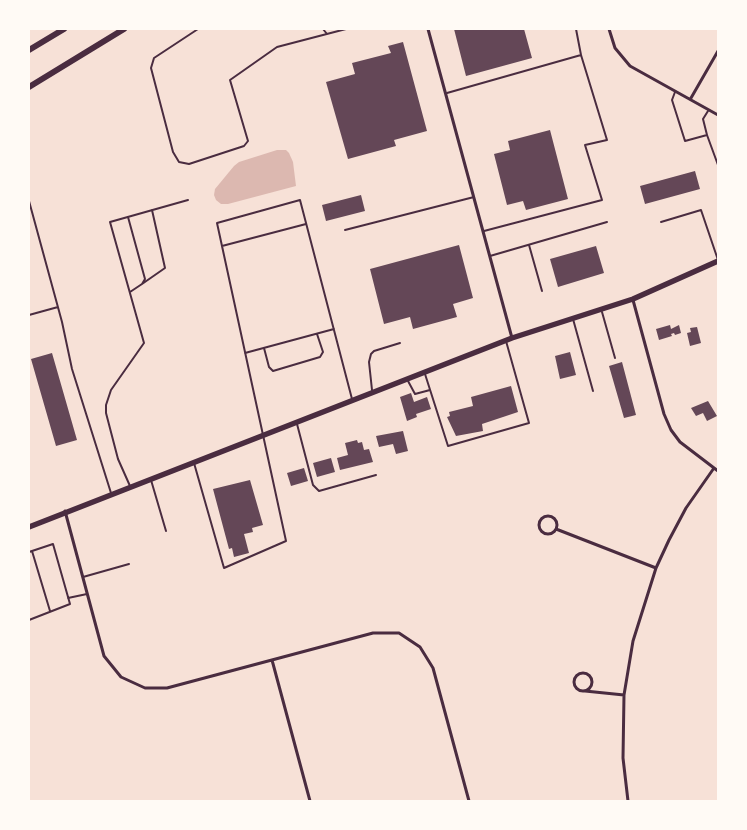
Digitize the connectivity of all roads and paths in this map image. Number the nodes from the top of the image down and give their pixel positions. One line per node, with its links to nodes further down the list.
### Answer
1 (64, 29): 10 (highway)
2 (124, 29): 13 (highway)
3 (198, 29): 9 (lane)
4 (323, 29): 9 (lane)
5 (346, 29): 9 (lane)
6 (428, 29): 15 (street)
7 (576, 29): 12 (lane)
8 (609, 29): 14 (street)
9 (327, 34)
10 (29, 50)
11 (718, 51): 16 (street)
12 (582, 55): 15 (lane); 30 (lane)
13 (29, 87)
14 (675, 90): 16 (street); 19 (lane)
15 (446, 93): 21 (street)
16 (691, 98): 17 (street)
17 (709, 110): 18 (street); 19 (lane)
18 (718, 115)
19 (707, 135): 20 (lane)
20 (718, 165)
21 (474, 196): 29 (lane); 30 (street)
22 (188, 200): 24 (lane)
23 (29, 201): 39 (lane)
24 (152, 210): 25 (lane); 35 (lane)
25 (128, 217): 35 (lane); 37 (lane)
26 (607, 222): 31 (lane)
27 (661, 222): 34 (lane)
28 (306, 224): 32 (lane); 32 (lane); 43 (lane)
29 (345, 230)
30 (484, 231): 33 (street)
31 (529, 245): 33 (lane); 36 (lane)
32 (222, 246): 48 (lane)
33 (490, 256): 45 (street)
34 (718, 261): 38 (main road)
35 (142, 284): 37 (lane)
36 (542, 291)
37 (130, 292): 63 (lane)
38 (633, 299): 40 (main road); 59 (street)
39 (58, 307): 41 (lane); 64 (lane)
40 (601, 310): 42 (main road); 49 (lane)
41 (29, 315)
42 (573, 319): 45 (main road); 53 (lane)
43 (334, 329): 44 (lane); 55 (lane)
44 (317, 334): 47 (lane); 47 (lane)
45 (509, 340): 50 (main road); 52 (lane)
46 (400, 343): 54 (lane)
47 (264, 348): 48 (lane)
48 (245, 353): 57 (lane)
49 (615, 358)
50 (425, 372): 51 (main road); 52 (lane)
51 (407, 379): 52 (lane); 54 (main road)
52 (430, 390)
53 (593, 391)
54 (372, 392): 55 (main road)
55 (352, 400): 56 (main road)
56 (296, 422): 57 (main road); 61 (lane)
57 (263, 434): 58 (main road); 58 (lane)
58 (194, 461): 62 (main road)
59 (714, 468): 60 (street); 71 (street)
60 (718, 471)
61 (376, 475)
62 (150, 478): 63 (main road); 68 (lane)
63 (130, 486): 64 (main road)
64 (111, 493): 65 (main road)
65 (65, 511): 66 (main road); 72 (street)
66 (29, 527)
67 (556, 529): 67 (street); 71 (street)
68 (166, 531)
69 (30, 552): 74 (lane); 75 (lane)
70 (129, 564): 72 (lane)
71 (656, 568): 79 (street)
72 (83, 576): 73 (street)
73 (88, 594): 74 (lane); 77 (street)
74 (68, 598): 75 (lane)
75 (50, 612): 76 (lane)
76 (29, 620)
77 (272, 660): 80 (street); 81 (street)
78 (584, 691): 78 (street); 79 (street)
79 (624, 695): 82 (street)
80 (310, 801)
81 (468, 801)
82 (628, 801)

